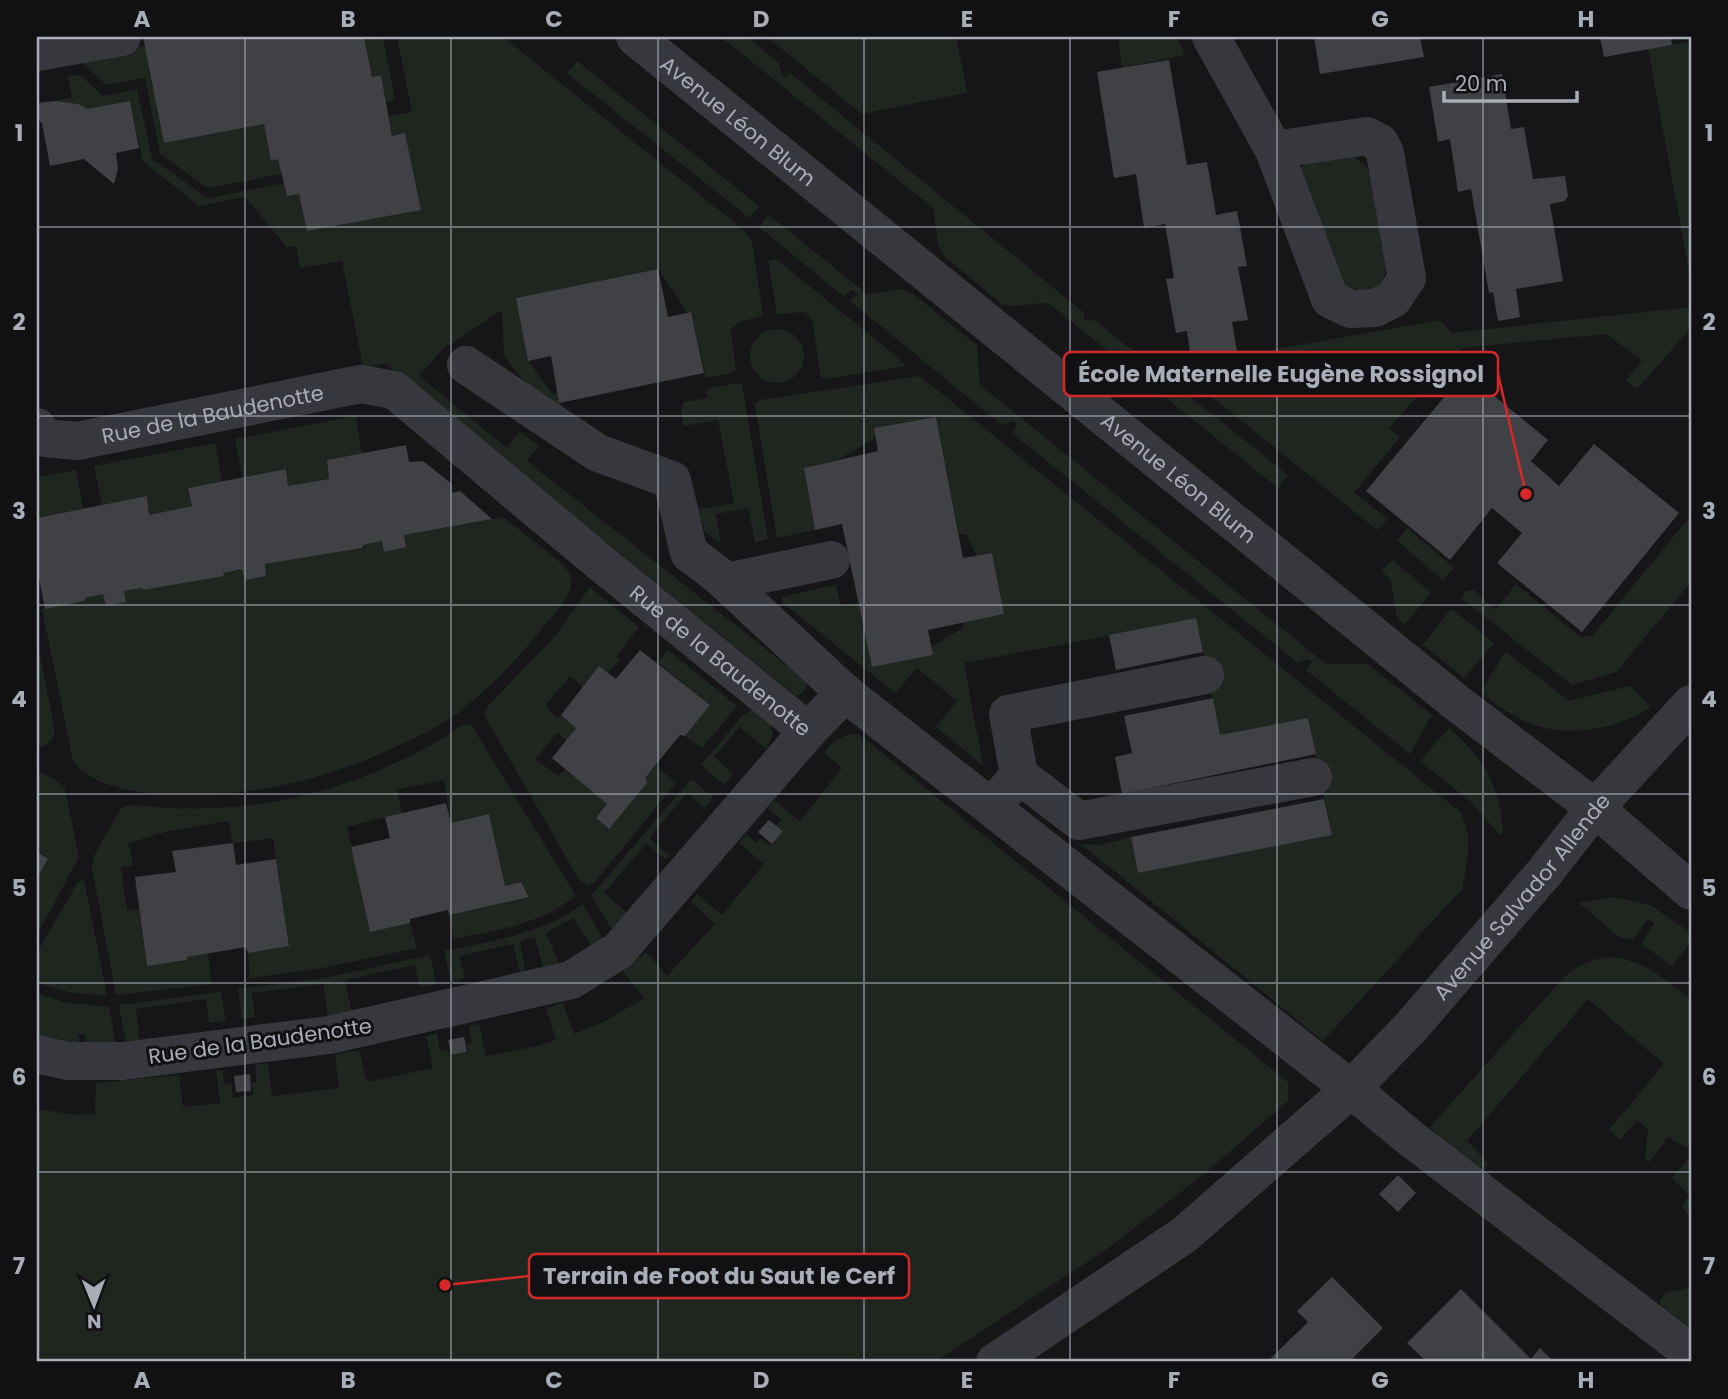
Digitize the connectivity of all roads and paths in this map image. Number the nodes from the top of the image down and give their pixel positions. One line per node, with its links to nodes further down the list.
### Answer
1 (122, 37): 4 (street)
2 (635, 37): 17 (street, Avenue Léon Blum)
3 (1211, 37): 5 (street)
4 (37, 52)
5 (1274, 150): 5 (street)
6 (466, 365): 9 (street)
7 (37, 427): 13 (street, Rue de la Baudenotte)
8 (831, 560): 9 (street)
9 (726, 582): 11 (street)
10 (1205, 676): 14 (street)
11 (845, 693): 13 (street); 16 (street)
12 (1691, 704): 17 (street, Avenue Salvador Allende)
13 (808, 732): 19 (street, Rue de la Baudenotte)
14 (1019, 775): 15 (street); 16 (street)
15 (1313, 777)
16 (992, 807): 20 (street)
17 (1595, 808): 18 (street, Avenue Léon Blum); 20 (street, Avenue Salvador Allende)
18 (1691, 891)
19 (37, 1054)
20 (1351, 1089): 21 (street); 22 (street, Avenue Salvador Allende)
21 (1691, 1353)
22 (995, 1362)

